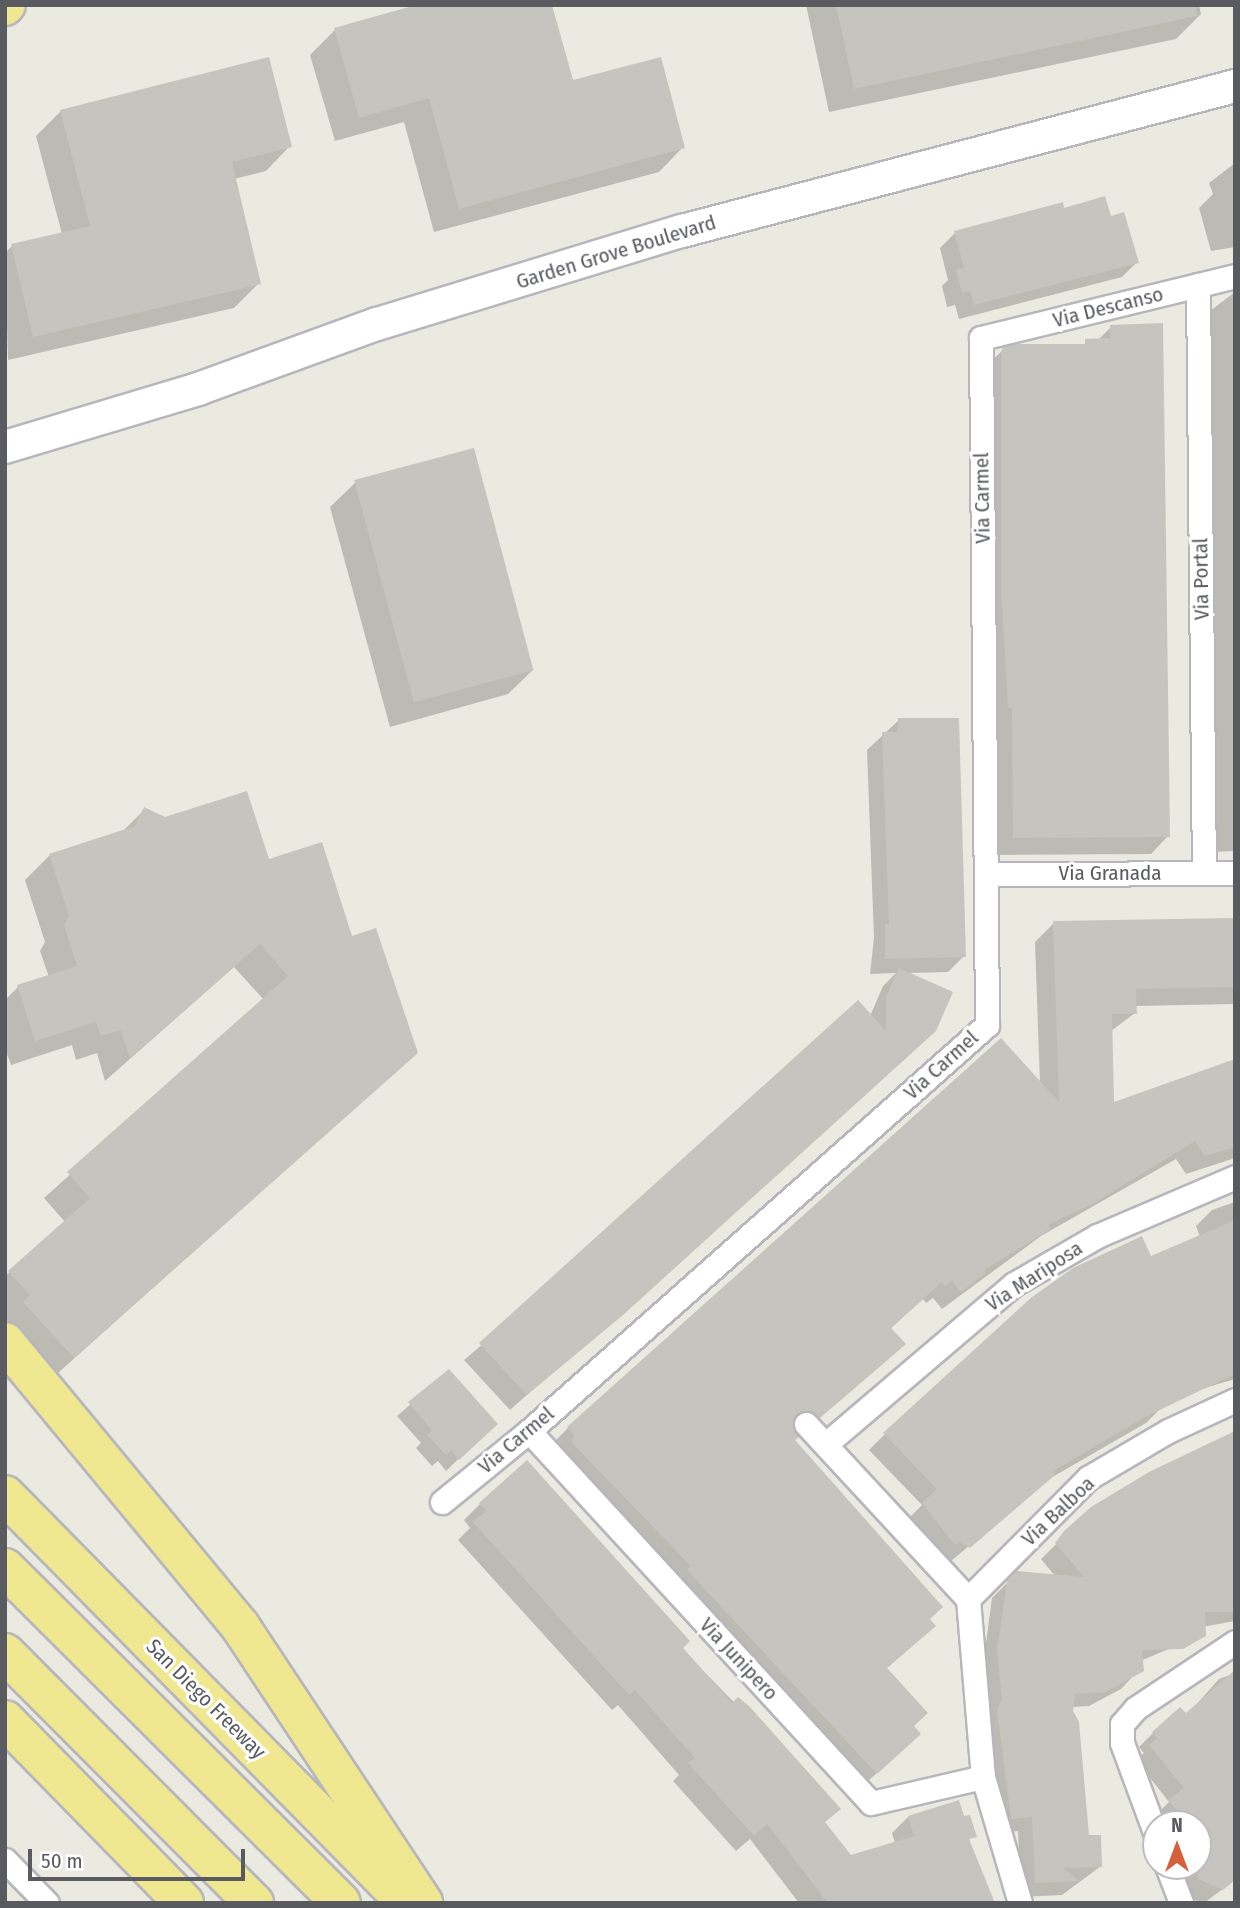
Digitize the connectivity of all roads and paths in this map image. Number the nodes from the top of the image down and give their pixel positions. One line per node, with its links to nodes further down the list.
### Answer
1 (1235, 86): 5 (main road, Garden Grove Boulevard)
2 (1235, 276): 3 (street, Via Descanso)
3 (1198, 285): 4 (street, Via Descanso); 6 (street, Via Portal)
4 (981, 338): 8 (street, Via Carmel)
5 (5, 447)
6 (1203, 873): 7 (street, Via Granada); 8 (street, Via Granada)
7 (1235, 873)
8 (986, 874): 13 (street, Via Carmel)
9 (1235, 1177): 14 (street, Via Mariposa)
10 (5, 1342): 31 (highway)
11 (1235, 1400): 18 (street, Via Balboa)
12 (806, 1424): 14 (street)
13 (529, 1431): 16 (street, Via Carmel); 22 (street, Via Junipero)
14 (827, 1443): 18 (street)
15 (5, 1495): 30 (highway, San Diego Freeway)
16 (442, 1502)
17 (5, 1568): 29 (highway)
18 (968, 1598): 22 (street)
19 (1235, 1642): 23 (street)
20 (5, 1653): 28 (highway)
21 (5, 1720): 27 (highway)
22 (983, 1777): 32 (street)
23 (1147, 1810)
24 (5, 1860): 26 (street)
25 (1172, 1880): 33 (street)
26 (47, 1903)
27 (184, 1903)
28 (254, 1903)
29 (341, 1903)
30 (407, 1903)
31 (423, 1903)
32 (1020, 1903)
33 (1181, 1903)

